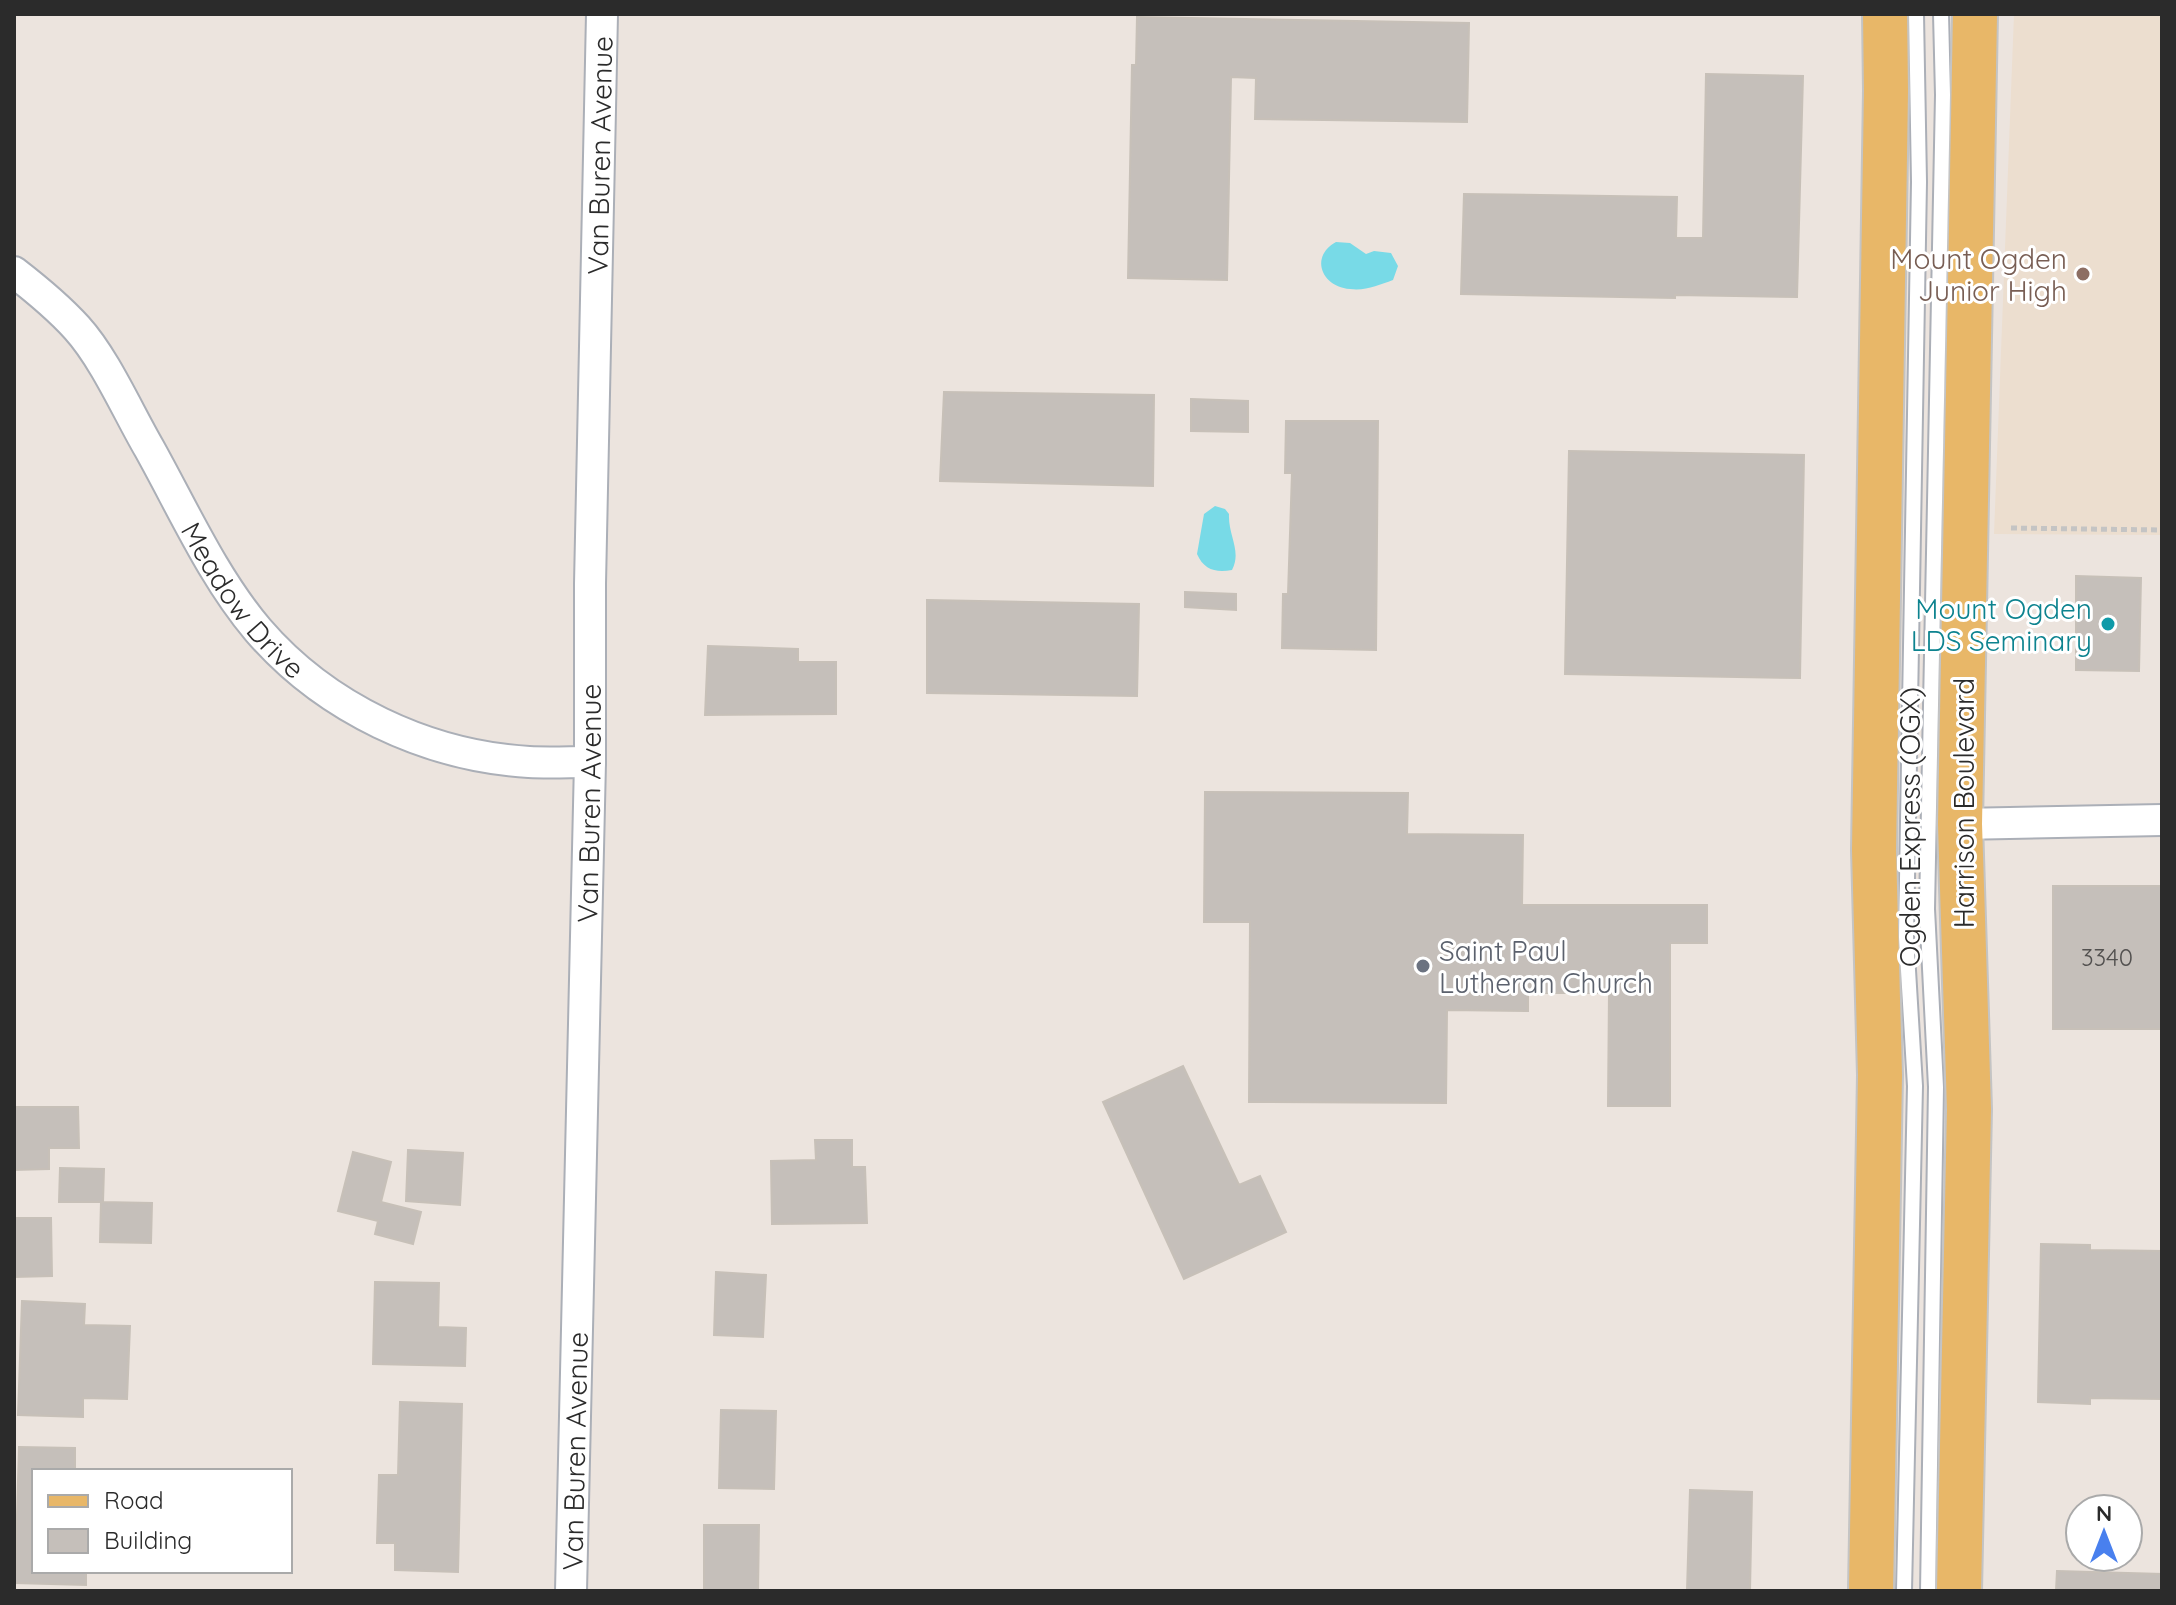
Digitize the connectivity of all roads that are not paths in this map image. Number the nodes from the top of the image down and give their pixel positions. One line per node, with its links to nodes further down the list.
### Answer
1 (602, 14): 7 (street, Van Buren Avenue)
2 (1885, 14): 11 (main road)
3 (1916, 14): 12 (lane, Ogden Express (OGX))
4 (1941, 14): 13 (lane, Ogden Express (OGX))
5 (1975, 14): 9 (main road, Harrison Boulevard)
6 (14, 272): 7 (street, Meadow Drive)
7 (590, 762): 10 (street, Van Buren Avenue)
8 (2162, 820): 9 (street)
9 (1960, 824): 14 (main road, Harrison Boulevard)
10 (571, 1591)
11 (1871, 1591)
12 (1904, 1591)
13 (1928, 1591)
14 (1959, 1591)

